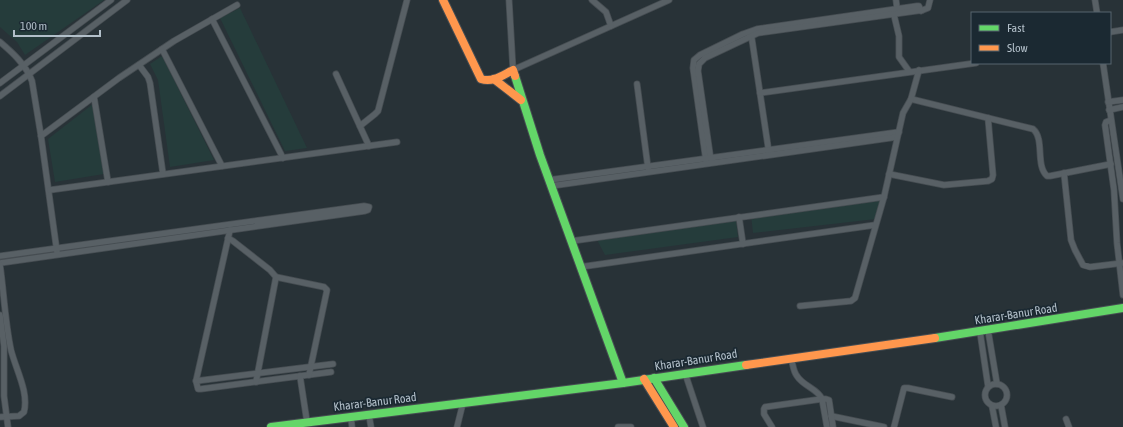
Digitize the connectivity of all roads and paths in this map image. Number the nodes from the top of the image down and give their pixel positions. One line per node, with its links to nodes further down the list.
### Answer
1 (111, 0): 25 (street)
2 (127, 0): 30 (street)
3 (407, 0): 46 (street)
4 (443, 0): 32 (main road)
5 (509, 0): 27 (street)
6 (592, 0): 17 (street)
7 (669, 0): 17 (street)
8 (896, 0): 12 (street)
9 (930, 0): 13 (street)
10 (1095, 0): 14 (street)
11 (237, 5): 16 (street)
12 (897, 8): 13 (street); 20 (street)
13 (921, 11): 15 (street)
14 (1097, 12)
15 (894, 15): 20 (street); 29 (street)
16 (212, 19): 22 (street); 52 (street)
17 (611, 26): 27 (street)
18 (1123, 30): 19 (street)
19 (1111, 32)
20 (752, 33): 35 (street); 53 (street)
21 (0, 42): 25 (street)
22 (162, 49): 26 (street); 55 (street)
23 (971, 64): 28 (street)
24 (1103, 64): 41 (street)
25 (23, 65): 30 (street); 33 (street)
26 (139, 65): 37 (street); 58 (street)
27 (512, 70): 32 (main road); 39 (main road)
28 (919, 70): 29 (street); 38 (street)
29 (909, 71): 35 (street)
30 (29, 74): 36 (street); 48 (street)
31 (336, 74): 46 (street)
32 (494, 79): 39 (main road)
33 (0, 83)
34 (637, 84): 56 (street)
35 (760, 92): 51 (street)
36 (0, 96)
37 (94, 97): 48 (street); 60 (street)
38 (911, 99): 44 (street); 47 (street)
39 (521, 100): 61 (main road)
40 (1123, 100): 41 (street)
41 (1108, 102): 43 (street)
42 (1123, 107): 43 (street)
43 (1109, 110): 45 (street)
44 (988, 118): 57 (street); 59 (street)
45 (1111, 120): 54 (street); 64 (street)
46 (360, 126): 50 (street)
47 (898, 134): 51 (street); 59 (street)
48 (41, 136): 62 (street)
49 (397, 142): 50 (street)
50 (369, 146): 52 (street)
51 (769, 152): 53 (street)
52 (283, 158): 55 (street)
53 (709, 161): 56 (street)
54 (1110, 164): 57 (street); 75 (street)
55 (222, 166): 58 (street)
56 (648, 169): 61 (street)
57 (1064, 173): 75 (street)
58 (164, 174): 60 (street)
59 (889, 174): 63 (street)
60 (108, 182): 62 (street)
61 (550, 183): 70 (main road)
62 (50, 190): 72 (street)
63 (884, 197): 65 (street); 67 (street)
64 (1123, 199)
65 (739, 217): 70 (street); 71 (street)
66 (287, 219): 66 (street); 68 (street); 72 (street)
67 (876, 225): 71 (street); 79 (street)
68 (230, 230): 69 (street); 72 (street)
69 (228, 238): 77 (street); 93 (street)
70 (572, 241): 76 (main road)
71 (743, 244): 76 (street)
72 (57, 251): 73 (street); 74 (street)
73 (0, 256)
74 (0, 264): 104 (street)
75 (1121, 264): 78 (street)
76 (580, 267): 95 (main road)
77 (276, 277): 85 (street); 88 (street)
78 (1123, 295)
79 (800, 306)
80 (1123, 308): 82 (main road, Kharar-Banur Road)
81 (0, 314): 104 (street)
82 (984, 331): 83 (main road, Kharar-Banur Road); 96 (street); 97 (street)
83 (792, 358): 87 (main road, Kharar-Banur Road); 99 (street)
84 (333, 364): 85 (street)
85 (310, 367): 88 (street); 89 (street)
86 (331, 372): 89 (street)
87 (685, 373): 91 (main road, Kharar-Banur Road); 120 (street)
88 (257, 375): 93 (street); 94 (street)
89 (309, 375): 90 (street)
90 (300, 376): 94 (street); 109 (street)
91 (654, 378): 92 (main road, Kharar-Banur Road); 119 (main road)
92 (644, 379): 95 (main road, Kharar-Banur Road); 118 (main road)
93 (196, 381): 94 (street)
94 (256, 382)
95 (623, 383): 100 (main road, Kharar-Banur Road)
96 (997, 384): 97 (street); 101 (street)
97 (988, 386): 102 (street)
98 (952, 397): 125 (street)
99 (822, 400): 105 (street); 121 (street); 122 (street)
100 (463, 403): 103 (main road, Kharar-Banur Road); 115 (street)
101 (1000, 405): 102 (street); 127 (street)
102 (992, 406): 126 (street)
103 (370, 415): 107 (main road, Kharar-Banur Road); 114 (street)
104 (7, 416): 106 (street); 111 (street)
105 (831, 416): 123 (street); 124 (street)
106 (0, 417)
107 (351, 417): 109 (main road, Kharar-Banur Road); 113 (street)
108 (1066, 419): 128 (street)
109 (307, 422): 110 (main road, Kharar-Banur Road)
110 (295, 425): 112 (main road, Kharar-Banur Road)
111 (8, 427)
112 (271, 427)
113 (352, 427)
114 (371, 427)
115 (457, 427)
116 (618, 427): 117 (street)
117 (630, 427)
118 (674, 427)
119 (684, 427)
120 (703, 427)
121 (772, 427)
122 (826, 427)
123 (833, 427)
124 (884, 427)
125 (894, 427)
126 (996, 427)
127 (1005, 427)
128 (1069, 427)

